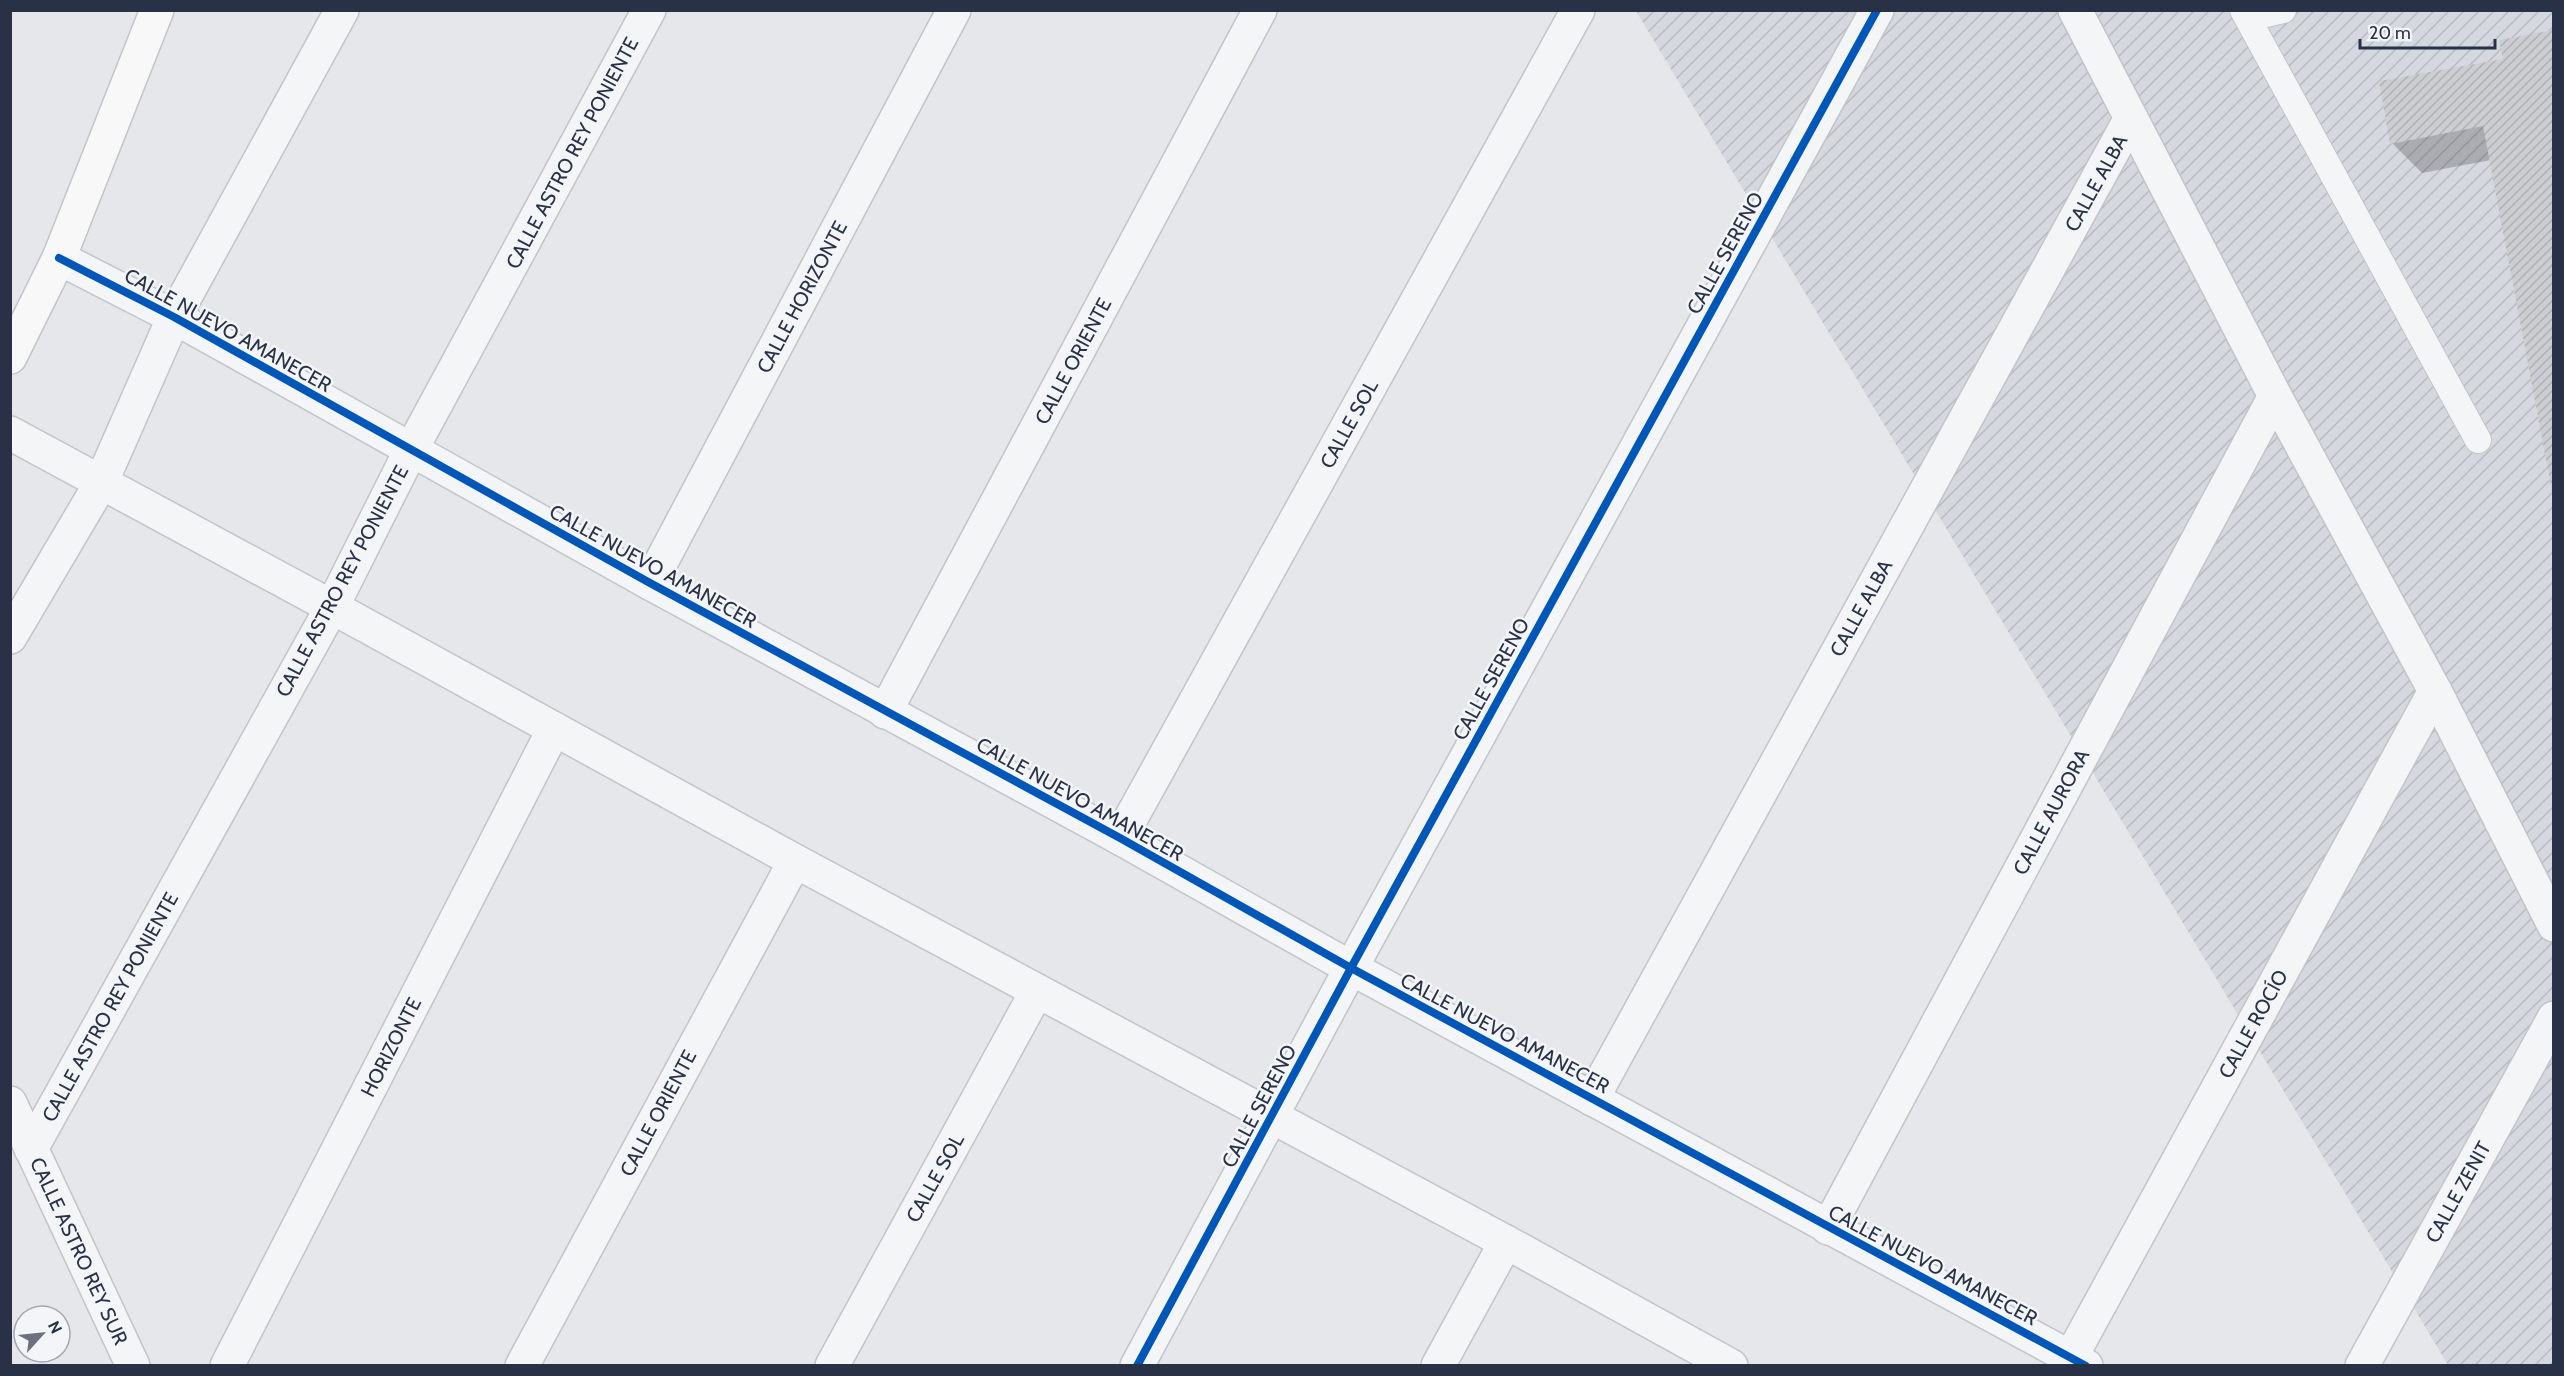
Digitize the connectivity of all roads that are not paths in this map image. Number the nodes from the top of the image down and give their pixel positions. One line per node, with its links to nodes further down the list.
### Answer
1 (157, 10): 12 (main road)
2 (342, 10): 13 (street)
3 (649, 10): 18 (street, CALLE ASTRO REY PONIENTE)
4 (954, 10): 20 (street, CALLE HORIZONTE)
5 (1260, 10): 24 (street, CALLE ORIENTE)
6 (1578, 10): 26 (street, CALLE SOL)
7 (1877, 10): 29 (street, CALLE SERENO)
8 (2075, 10): 11 (street)
9 (2283, 10): 10 (lane)
10 (2246, 14): 17 (lane)
11 (2131, 118): 15 (street); 32 (street, CALLE ALBA)
12 (59, 258): 13 (street, CALLE NUEVO AMANECER); 14 (main road)
13 (174, 317): 18 (street, CALLE NUEVO AMANECER); 19 (street)
14 (13, 346)
15 (2275, 396): 23 (street); 36 (street, CALLE AURORA)
16 (10, 433): 19 (street)
17 (2478, 440)
18 (411, 450): 20 (street, CALLE NUEVO AMANECER); 21 (street, CALLE ASTRO REY PONIENTE)
19 (101, 483): 21 (street); 22 (street)
20 (650, 583): 24 (street, CALLE NUEVO AMANECER)
21 (332, 606): 25 (street); 35 (street, CALLE ASTRO REY PONIENTE)
22 (10, 637)
23 (2435, 692): 28 (street); 38 (street, CALLE ROCÍO)
24 (885, 712): 26 (street, CALLE NUEVO AMANECER)
25 (554, 729): 27 (street); 40 (street, HORIZONTE)
26 (1120, 838): 29 (street, CALLE NUEVO AMANECER)
27 (795, 861): 30 (street); 41 (street, CALLE ORIENTE)
28 (2553, 925)
29 (1351, 968): 32 (street, CALLE NUEVO AMANECER); 34 (street, CALLE SERENO)
30 (1037, 991): 34 (street); 42 (street, CALLE SOL)
31 (2553, 1018): 46 (street, CALLE ZENIT)
32 (1592, 1099): 36 (street, CALLE NUEVO AMANECER)
33 (10, 1103): 35 (street, CALLE ASTRO REY SUR)
34 (1272, 1117): 37 (street); 43 (street, CALLE SERENO)
35 (31, 1149): 39 (street, CALLE ASTRO REY SUR)
36 (1828, 1228): 38 (street, CALLE NUEVO AMANECER)
37 (1506, 1242): 44 (street); 45 (street)
38 (2079, 1361)
39 (133, 1365)
40 (227, 1365)
41 (522, 1365)
42 (832, 1365)
43 (1137, 1365)
44 (1438, 1365)
45 (1731, 1365)
46 (2362, 1365)

